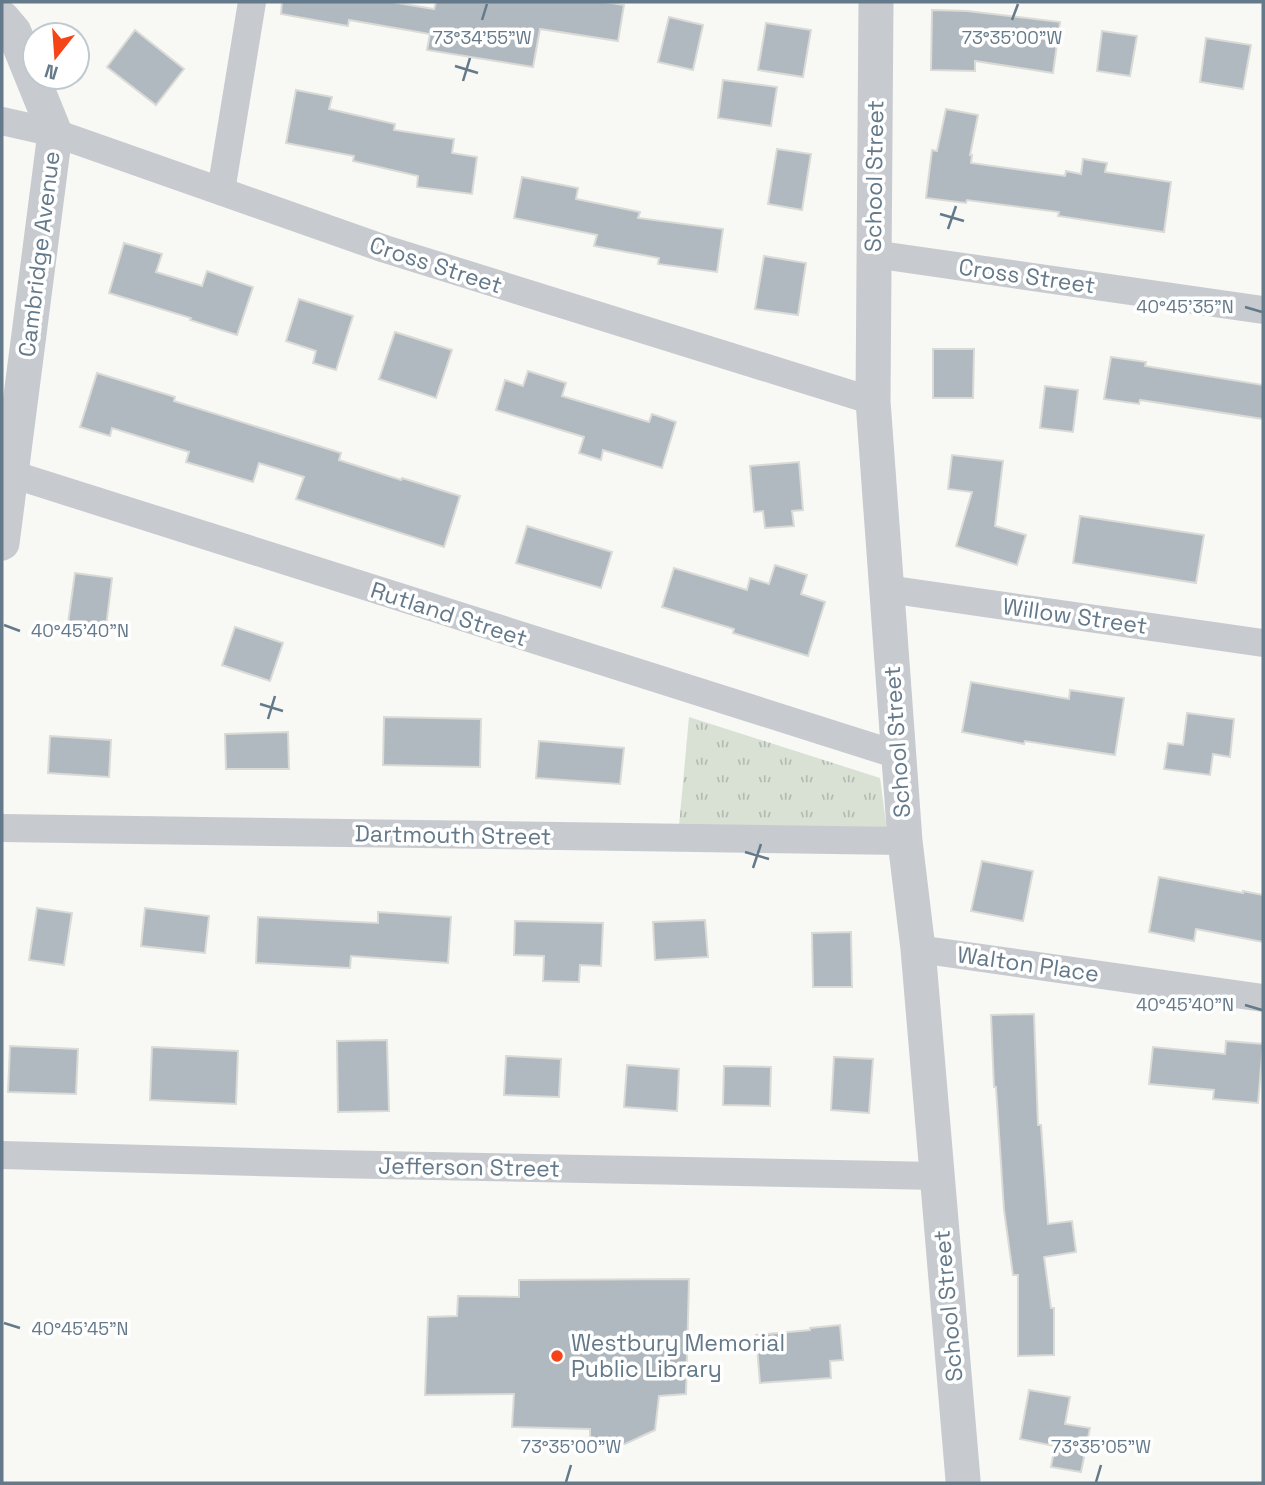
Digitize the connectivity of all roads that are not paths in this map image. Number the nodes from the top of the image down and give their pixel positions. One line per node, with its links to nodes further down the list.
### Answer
1 (253, 2): 6 (street)
2 (876, 2): 7 (street, School Street)
3 (2, 18): 5 (street)
4 (2, 121): 5 (street, Cross Street)
5 (55, 132): 6 (street, Cross Street); 10 (street, Cambridge Avenue)
6 (221, 191): 9 (street, Cross Street)
7 (873, 254): 8 (street, Cross Street); 9 (street, School Street)
8 (1263, 310)
9 (873, 401): 12 (street, School Street)
10 (6, 472): 11 (street, Cambridge Avenue); 14 (street, Rutland Street)
11 (2, 543)
12 (887, 589): 13 (street, Willow Street); 14 (street, School Street)
13 (1263, 643)
14 (898, 755): 16 (street, School Street)
15 (2, 828): 16 (street, Dartmouth Street)
16 (905, 841): 17 (street, School Street)
17 (918, 949): 18 (street, Walton Place); 20 (street, School Street)
18 (1263, 998)
19 (2, 1155): 20 (street, Jefferson Street)
20 (937, 1176): 21 (street, School Street)
21 (961, 1482)

